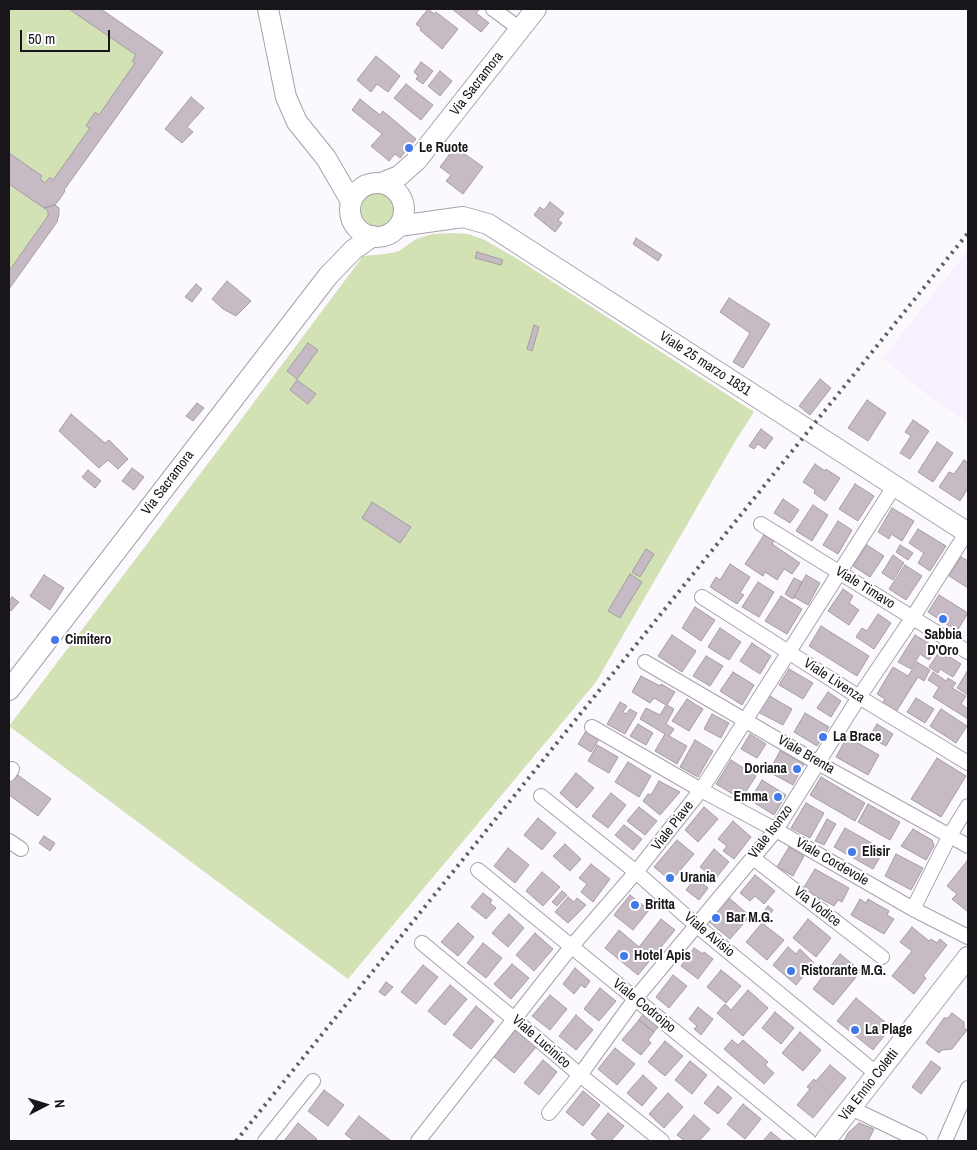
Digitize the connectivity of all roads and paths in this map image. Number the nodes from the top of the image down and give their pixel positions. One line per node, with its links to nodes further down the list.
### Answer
1 (268, 9): 6 (street)
2 (493, 9): 4 (street)
3 (536, 9): 4 (street, Via Sacramora)
4 (520, 29): 5 (street, Via Sacramora)
5 (417, 160): 6 (street, Via Sacramora); 7 (street, Via Sacramora)
6 (362, 197): 7 (street); 8 (street); 9 (street, Via Sacramora)
7 (401, 210): 8 (street); 10 (street, Viale 25 marzo 1831)
8 (373, 236): 9 (street, Via Sacramora)
9 (328, 276): 19 (street, Via Sacramora)
10 (895, 486): 12 (street, Viale 25 marzo 1831); 13 (street, Viale Piave)
11 (762, 524): 13 (street, Viale Timavo)
12 (968, 532): 15 (street, Viale Isonzo)
13 (839, 572): 15 (street, Viale Timavo); 16 (street, Viale Piave)
14 (702, 597): 16 (street, Viale Livenza)
15 (913, 617): 17 (street, Viale Timavo); 20 (street, Viale Isonzo)
16 (788, 652): 20 (street, Viale Livenza); 21 (street, Viale Piave)
17 (968, 652)
18 (645, 662): 21 (street, Viale Brenta)
19 (9, 690)
20 (859, 697): 23 (street, Viale Isonzo); 24 (street, Viale Livenza)
21 (744, 720): 23 (street, Viale Brenta); 25 (street, Viale Piave)
22 (592, 727): 25 (street, Viale Cordevole)
23 (818, 763): 28 (street, Viale Isonzo); 29 (street, Viale Brenta)
24 (968, 764)
25 (701, 790): 28 (street, Viale Cordevole); 35 (street, Viale Piave)
26 (541, 796): 35 (street, Viale Avisio)
27 (968, 806): 29 (street)
28 (776, 830): 33 (street, Viale Isonzo); 36 (street, Viale Cordevole)
29 (950, 835): 31 (street, Viale Brenta); 36 (street)
30 (9, 841): 32 (street)
31 (968, 846)
32 (21, 848)
33 (753, 858): 37 (street, Viale Isonzo); 41 (street, Via Vodice)
34 (478, 870): 40 (street, Viale Codroipo)
35 (636, 872): 37 (street, Viale Avisio); 40 (street, Viale Piave)
36 (912, 909): 38 (street, Viale Cordevole)
37 (696, 924): 43 (street, Viale Isonzo); 45 (street, Viale Avisio)
38 (968, 937)
39 (422, 943): 44 (street, Viale Lucinico)
40 (571, 947): 43 (street, Viale Codroipo); 44 (street, Viale Piave)
41 (882, 957)
42 (968, 957): 45 (street, Via Ennio Coletti)
43 (635, 999): 46 (street, Viale Isonzo); 54 (street, Viale Codroipo)
44 (514, 1019): 46 (street, Viale Lucinico); 52 (street, Viale Piave)
45 (877, 1074): 49 (street, Via Ennio Coletti)
46 (580, 1076): 50 (street, Viale Isonzo); 53 (street, Viale Lucinico)
47 (313, 1081): 51 (street)
48 (968, 1088): 57 (street)
49 (851, 1108): 55 (street, Via Ennio Coletti); 56 (street)
50 (549, 1113)
51 (265, 1141)
52 (418, 1141)
53 (662, 1141)
54 (809, 1141)
55 (825, 1141)
56 (920, 1141)
57 (945, 1141)

